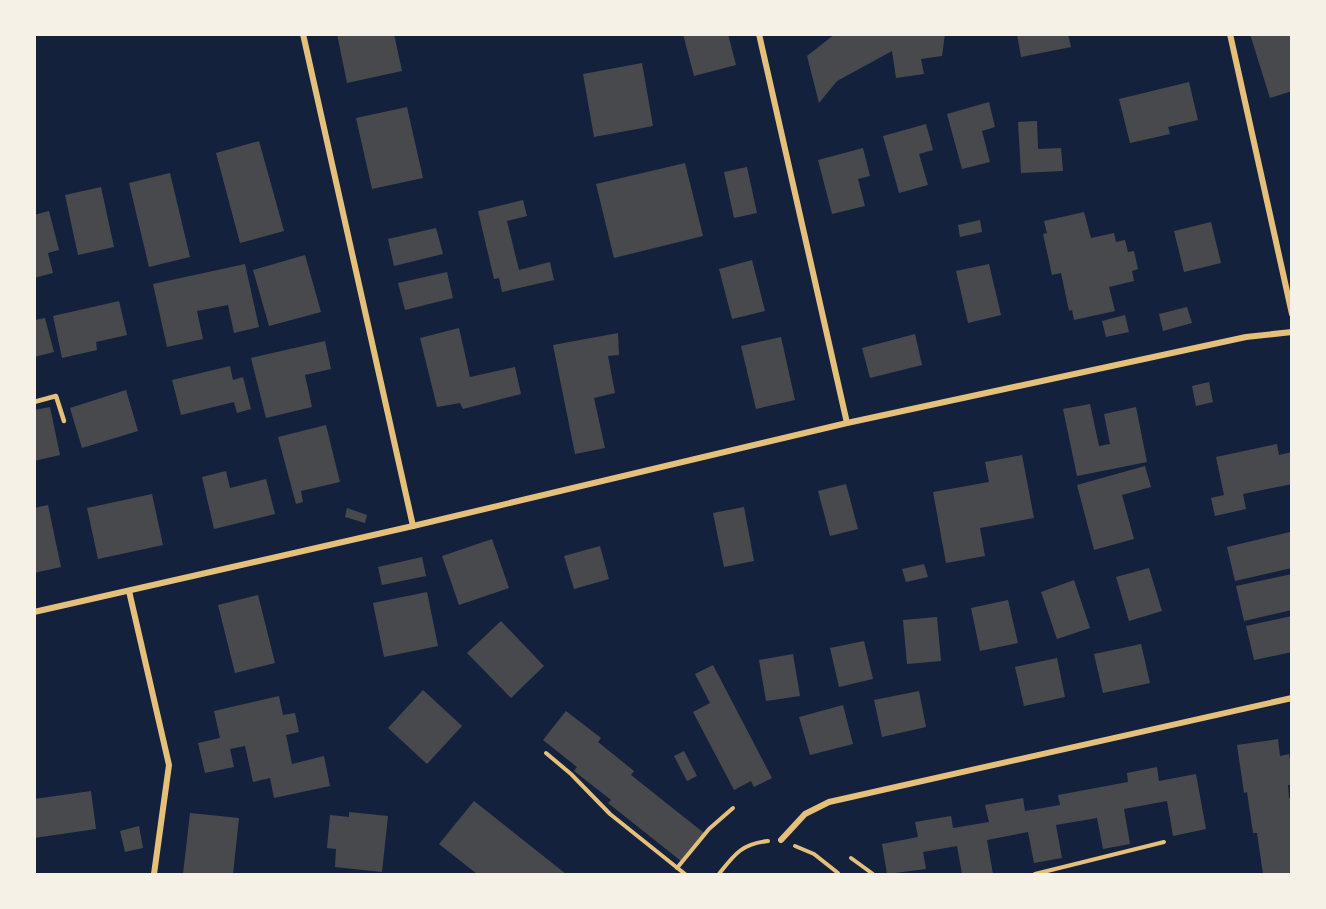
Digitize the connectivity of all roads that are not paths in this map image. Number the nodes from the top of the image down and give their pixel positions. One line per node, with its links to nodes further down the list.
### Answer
1 (303, 34): 9 (street)
2 (759, 34): 8 (street)
3 (1230, 34): 4 (street)
4 (1292, 314)
5 (1292, 332): 8 (street)
6 (34, 402): 7 (lane)
7 (64, 421)
8 (848, 423): 9 (street)
9 (414, 526): 10 (street)
10 (129, 591): 11 (street); 14 (street)
11 (34, 612)
12 (1292, 698): 13 (street)
13 (781, 840)
14 (154, 874)

